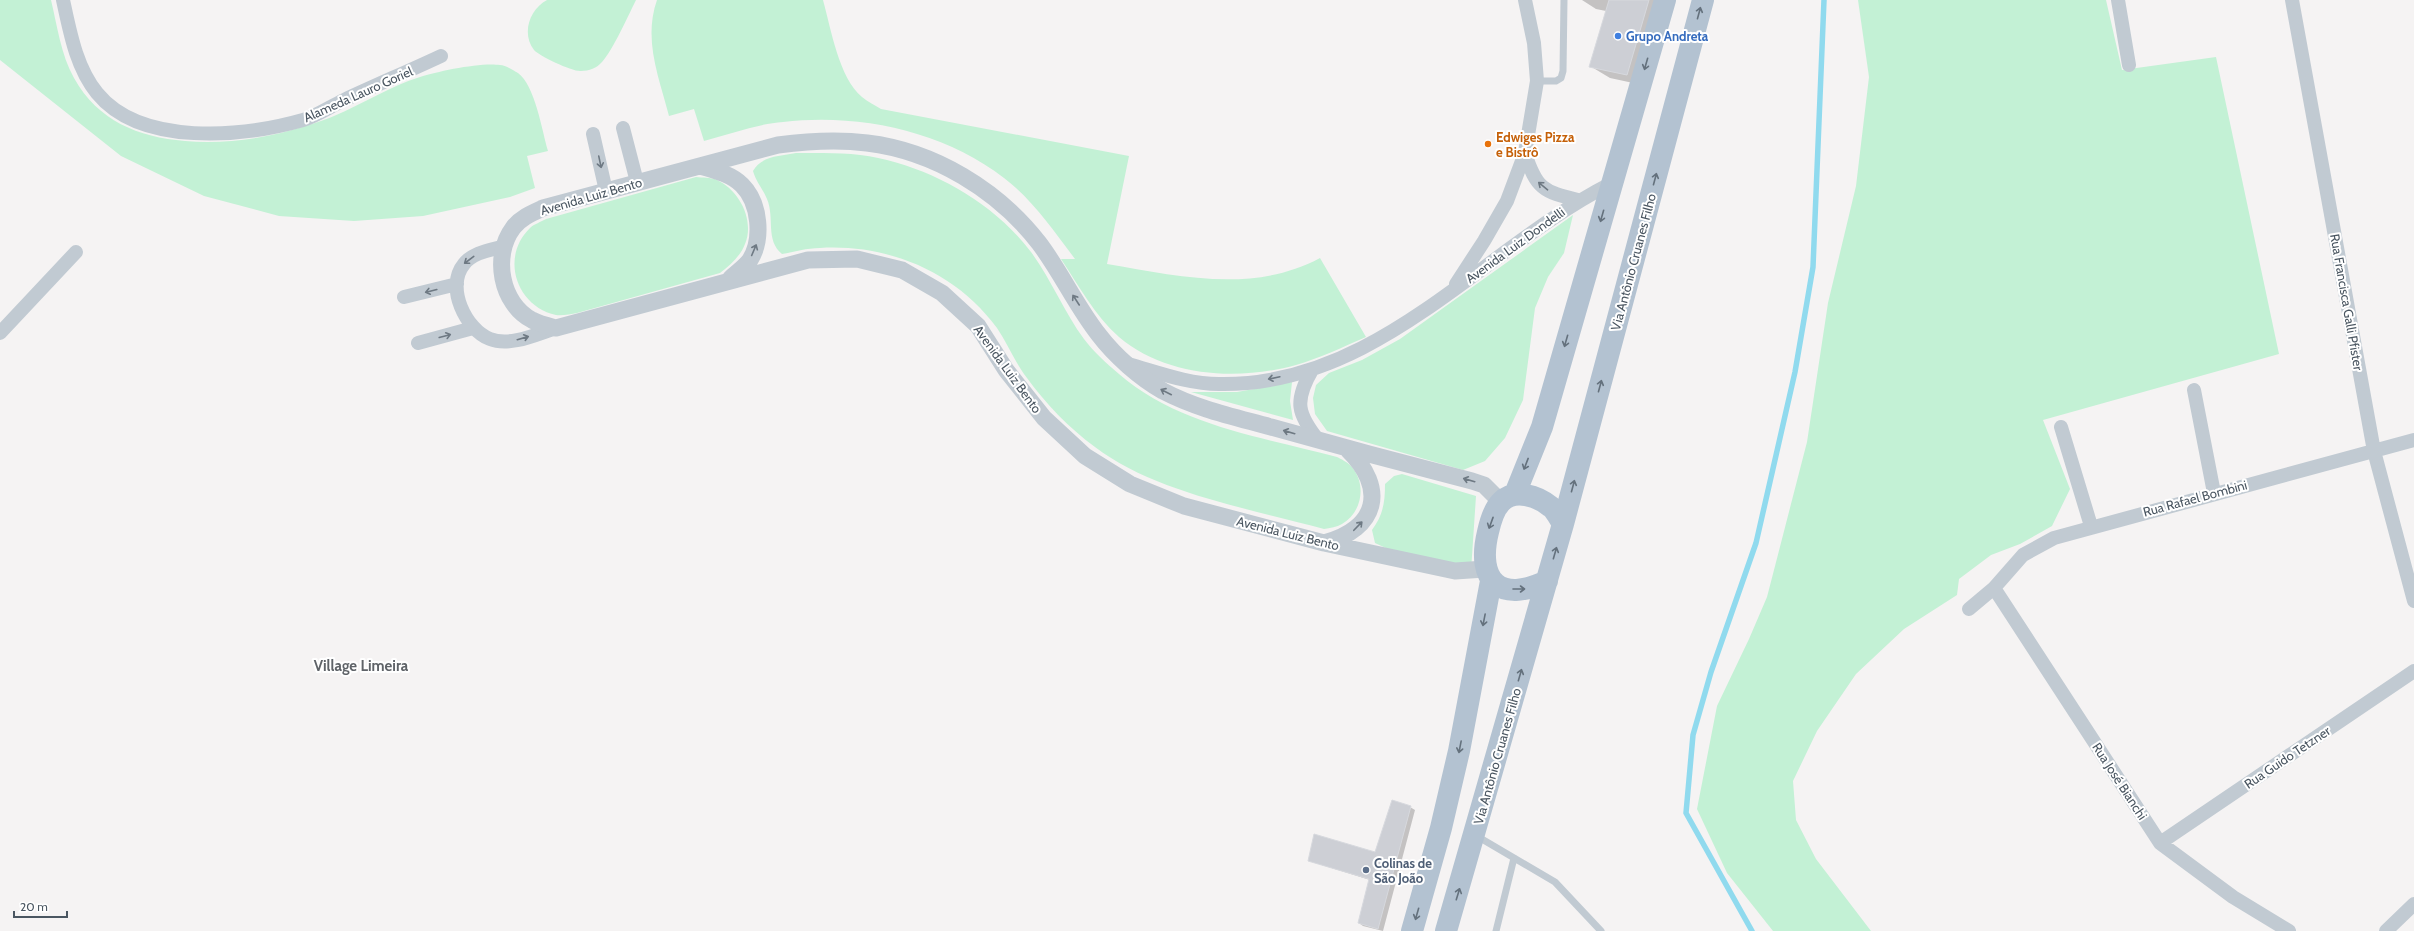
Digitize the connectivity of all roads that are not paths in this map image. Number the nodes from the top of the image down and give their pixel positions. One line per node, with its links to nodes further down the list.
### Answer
1 (63, 0): 8 (street, Alameda Lauro Goriel)
2 (1526, 0): 10 (street, Avenida Luiz Dondelli)
3 (1564, 0): 10 (lane)
4 (1665, 0): 16 (main road, one-way to 16)
5 (1703, 0): 39 (main road, Via Antônio Cruanes Filho, one-way to 5)
6 (2118, 0): 9 (street)
7 (2292, 0): 36 (street, Rua Francisca Galli Pfister)
8 (441, 56)
9 (2129, 65)
10 (1537, 81): 13 (street, Avenida Luiz Dondelli)
11 (624, 128): 15 (street)
12 (593, 134): 17 (street, one-way to 17)
13 (1525, 153): 18 (street, Avenida Luiz Dondelli, one-way to 13); 23 (street, Avenida Luiz Dondelli)
14 (700, 166): 15 (street, Avenida Luiz Bento); 21 (street, one-way to 14); 29 (street, Avenida Luiz Bento, one-way to 14)
15 (637, 182): 17 (street, Avenida Luiz Bento)
16 (1612, 183): 18 (street, Avenida Luiz Dondelli); 38 (main road, one-way to 38)
17 (606, 191): 19 (street, Avenida Luiz Bento)
18 (1578, 200): 23 (street, Avenida Luiz Dondelli)
19 (505, 246): 22 (street, one-way to 22); 26 (street, Avenida Luiz Bento)
20 (76, 252): 27 (street)
21 (730, 280): 26 (street, Avenida Luiz Bento); 41 (street, Avenida Luiz Bento)
22 (457, 284): 24 (street, one-way to 24); 25 (street)
23 (1452, 290): 30 (street, Avenida Luiz Dondelli)
24 (404, 297)
25 (473, 328): 26 (street, one-way to 26); 28 (street, one-way to 25)
26 (556, 328)
27 (0, 333)
28 (418, 343)
29 (1127, 364): 30 (street, Avenida Luiz Dondelli, one-way to 29); 34 (street, Avenida Luiz Bento, one-way to 29)
30 (1312, 370): 34 (street)
31 (2194, 390): 37 (street)
32 (2061, 426): 40 (street)
33 (2414, 440): 36 (street, Rua Rafael Bombini)
34 (1319, 441): 35 (street, Avenida Luiz Bento)
35 (1347, 449): 38 (street, Avenida Luiz Bento, one-way to 35); 41 (street, one-way to 35)
36 (2374, 451): 37 (street, Rua Rafael Bombini); 45 (street, Rua Francisca Galli Pfister)
37 (2214, 493): 40 (street, Rua Rafael Bombini)
38 (1508, 498): 39 (main road); 42 (main road, one-way to 42)
39 (1563, 524): 43 (main road, one-way to 39)
40 (2092, 526): 44 (street, Rua Rafael Bombini)
41 (1324, 543): 42 (street, Avenida Luiz Bento)
42 (1488, 575): 43 (main road, one-way to 43); 52 (main road, one-way to 52)
43 (1547, 581): 48 (main road, Via Antônio Cruanes Filho, one-way to 43)
44 (1994, 588): 46 (street, Rua Rafael Bombini); 49 (street, Rua José Bianchi)
45 (2414, 601)
46 (1969, 609)
47 (2414, 671): 49 (street, Rua Guido Tetzner)
48 (1475, 835): 50 (lane); 53 (main road, Via Antônio Cruanes Filho, one-way to 48)
49 (2160, 843): 56 (street, Rua José Bianchi)
50 (1514, 858): 54 (lane); 55 (lane)
51 (2414, 904): 57 (street)
52 (1412, 931)
53 (1446, 931)
54 (1496, 931)
55 (1602, 931)
56 (2289, 931)
57 (2386, 931)

